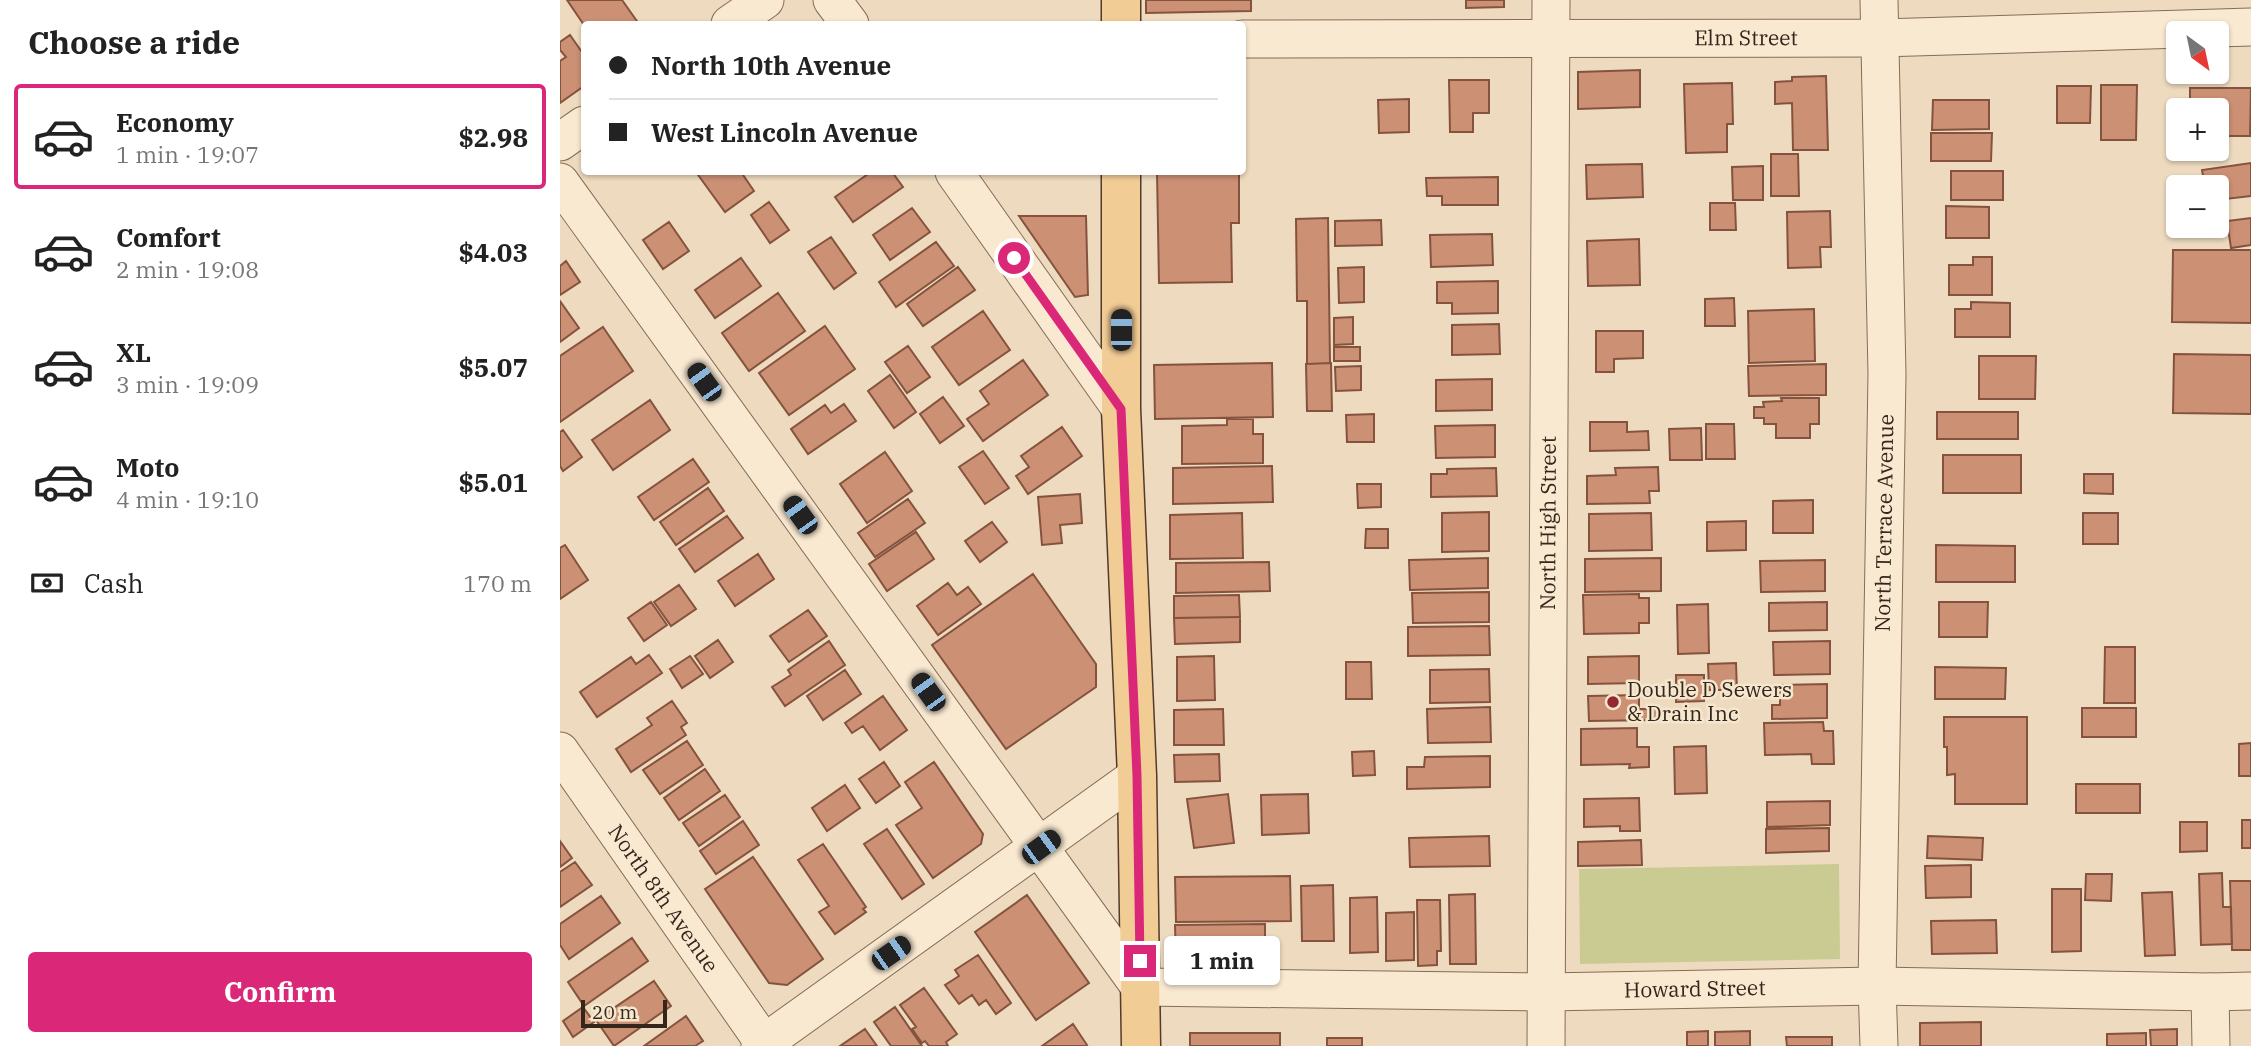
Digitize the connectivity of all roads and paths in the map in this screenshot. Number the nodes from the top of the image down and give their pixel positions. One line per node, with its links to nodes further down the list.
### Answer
1 (765, 0): 6 (street)
2 (832, 0): 7 (street)
3 (1121, 0): 8 (main road)
4 (1551, 0): 11 (street, North High Street)
5 (1879, 0): 12 (street, North Terrace Avenue)
6 (734, 21)
7 (848, 21)
8 (1121, 21)
9 (2251, 27): 12 (street, Elm Street)
10 (1246, 38): 11 (street, Elm Street)
11 (1551, 38): 12 (street, Elm Street); 25 (street, North High Street)
12 (1880, 38): 22 (street, North Terrace Avenue)
13 (581, 127): 14 (street)
14 (560, 142)
15 (956, 175): 18 (street)
16 (1121, 175): 18 (main road)
17 (560, 182): 21 (street)
18 (1121, 409): 20 (main road)
19 (560, 751): 27 (street, North 8th Avenue)
20 (1137, 776): 21 (street); 23 (main road)
21 (1041, 847): 23 (street); 27 (street)
22 (1877, 986): 25 (street, Howard Street); 26 (street, Howard Street); 30 (street, North Terrace Avenue)
23 (1140, 987): 25 (street, Howard Street); 28 (main road)
24 (2251, 991): 26 (street, Howard Street)
25 (1546, 992): 29 (street, North High Street)
26 (2210, 992): 31 (street)
27 (763, 1045)
28 (1141, 1046)
29 (1546, 1046)
30 (1879, 1046)
31 (2211, 1046)

